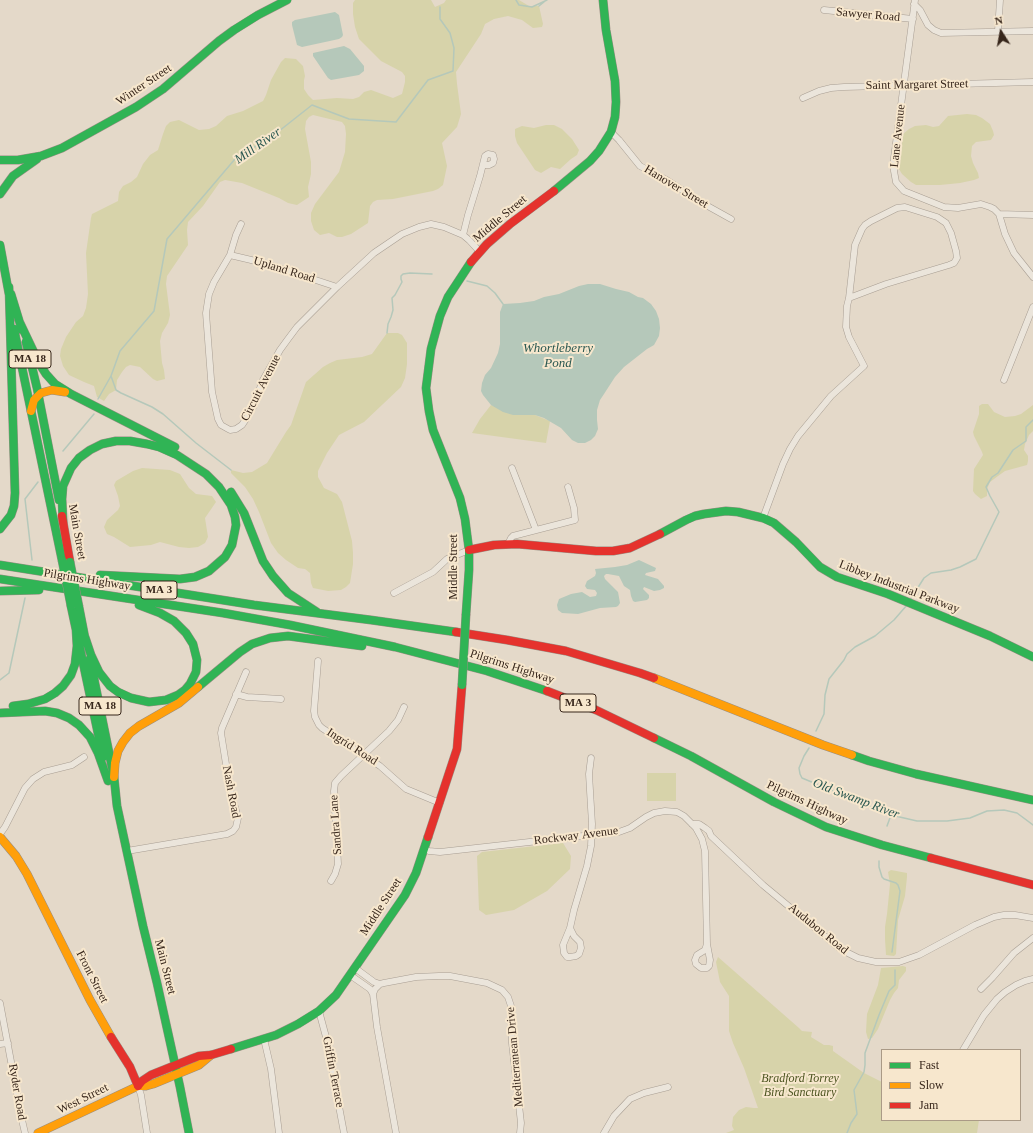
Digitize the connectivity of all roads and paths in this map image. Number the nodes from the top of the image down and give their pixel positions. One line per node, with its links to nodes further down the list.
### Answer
1 (287, 0): 13 (main road, Winter Street)
2 (603, 0): 12 (main road, Middle Street)
3 (1000, 0): 8 (street)
4 (914, 2): 6 (street, Lane Avenue); 8 (street)
5 (824, 10): 6 (street, Sawyer Road)
6 (913, 19): 10 (street, Lane Avenue)
7 (1033, 30): 8 (street)
8 (998, 31)
9 (1033, 82): 10 (street, Saint Margaret Street)
10 (904, 86): 11 (street, Saint Margaret Street); 17 (street, Lane Avenue)
11 (803, 98)
12 (611, 132): 19 (street, Hanover Street); 23 (main road, Middle Street)
13 (41, 156): 14 (main road, Winter Street); 16 (main road)
14 (0, 160)
15 (483, 166): 21 (street)
16 (0, 194)
17 (999, 214): 18 (street); 25 (street)
18 (1033, 215)
19 (730, 219)
20 (241, 224): 24 (street, Circuit Avenue)
21 (463, 235): 23 (street, Circuit Avenue); 27 (street, Circuit Avenue)
22 (0, 245): 26 (main road, Main Street / MA 18)
23 (480, 252): 42 (main road, Middle Street)
24 (230, 255): 27 (street, Upland Road); 27 (street, Circuit Avenue)
25 (1033, 277)
26 (9, 287): 30 (main road, Main Street / MA 18); 34 (main road, Main Street / MA 18); 39 (main road)
27 (337, 287)
28 (849, 298): 28 (street); 37 (street)
29 (1033, 307): 31 (street)
30 (20, 323): 32 (main road); 33 (main road, Main Street / MA 18)
31 (1004, 380)
32 (71, 394): 33 (main road); 52 (main road)
33 (38, 396): 34 (main road); 38 (main road, Main Street / MA 18)
34 (31, 412): 43 (main road, Main Street / MA 18)
35 (512, 468): 40 (street)
36 (568, 487): 40 (street)
37 (763, 518): 41 (main road, Libbey Industrial Parkway); 55 (main road, Libbey Industrial Parkway)
38 (63, 522): 43 (main road, Main Street / MA 18); 45 (main road)
39 (0, 529)
40 (536, 530): 41 (street)
41 (508, 544): 42 (main road, Libbey Industrial Parkway)
42 (469, 550): 49 (street); 69 (main road, Middle Street, bridge)
43 (66, 561): 51 (main road, Main Street / MA 18, bridge)
44 (0, 566): 45 (main road, Pilgrims Highway / MA 3)
45 (13, 568): 52 (main road, Pilgrims Highway / MA 3)
46 (0, 579): 47 (main road, Pilgrims Highway / MA 3)
47 (59, 588): 48 (main road); 50 (main road, Pilgrims Highway / MA 3)
48 (0, 591)
49 (394, 593)
50 (98, 594): 54 (main road); 57 (main road, Pilgrims Highway / MA 3)
51 (75, 606): 53 (main road, Main Street / MA 18); 54 (main road, Main Street / MA 18)
52 (319, 613): 68 (main road, Pilgrims Highway / MA 3)
53 (76, 629): 61 (main road); 67 (main road, Main Street / MA 18)
54 (85, 637): 67 (main road, Main Street / MA 18)
55 (1033, 657)
56 (318, 661): 64 (street, Ingrid Road)
57 (451, 661): 67 (main road); 79 (main road, Pilgrims Highway / MA 3)
58 (246, 672): 59 (street, Nash Road)
59 (236, 694): 60 (street); 77 (street, Nash Road)
60 (281, 699)
61 (0, 706)
62 (404, 707): 64 (street, Sandra Lane)
63 (0, 713): 67 (main road)
64 (363, 755): 69 (street, Ingrid Road); 78 (street, Sandra Lane)
65 (84, 757): 71 (street)
66 (591, 758): 72 (street)
67 (111, 779): 77 (main road, Main Street / MA 18)
68 (1033, 800)
69 (440, 803): 76 (main road, Middle Street)
70 (692, 824): 72 (street, Rockway Avenue); 73 (street, Audubon Road); 75 (street, Rockway Avenue)
71 (0, 834)
72 (591, 836): 76 (street, Rockway Avenue); 81 (street)
73 (712, 836): 75 (street); 80 (street, Audubon Road)
74 (0, 837): 98 (main road, Front Street)
75 (702, 839): 83 (street, Rockway Avenue)
76 (424, 849): 84 (main road, Middle Street)
77 (127, 850): 96 (main road, Main Street / MA 18)
78 (331, 881)
79 (1033, 885)
80 (1033, 918)
81 (570, 928)
82 (1033, 938): 87 (street)
83 (707, 944)
84 (353, 972): 86 (street); 88 (street); 90 (main road, Middle Street)
85 (1033, 980): 94 (street)
86 (380, 984): 88 (street); 107 (street, Mediterranean Drive)
87 (981, 989)
88 (373, 994): 106 (street)
89 (0, 1003): 92 (street, Ryder Road)
90 (319, 1011): 91 (main road, Middle Street); 105 (street, Griffin Terrace)
91 (264, 1039): 95 (main road, Middle Street); 104 (street)
92 (8, 1043): 93 (street); 100 (street, Ryder Road)
93 (0, 1044)
94 (964, 1049)
95 (210, 1055): 96 (main road, Middle Street); 97 (main road, Middle Street)
96 (175, 1065): 97 (main road, Main Street / MA 18); 98 (main road, Middle Street)
97 (177, 1074): 98 (main road, Middle Street); 103 (main road, Main Street / MA 18)
98 (138, 1086): 101 (main road, West Street); 102 (street, Front Street)
99 (668, 1087): 108 (street)
100 (25, 1133)
101 (38, 1133)
102 (147, 1133)
103 (189, 1133)
104 (279, 1133)
105 (344, 1133)
106 (396, 1133)
107 (520, 1133)
108 (604, 1133)

